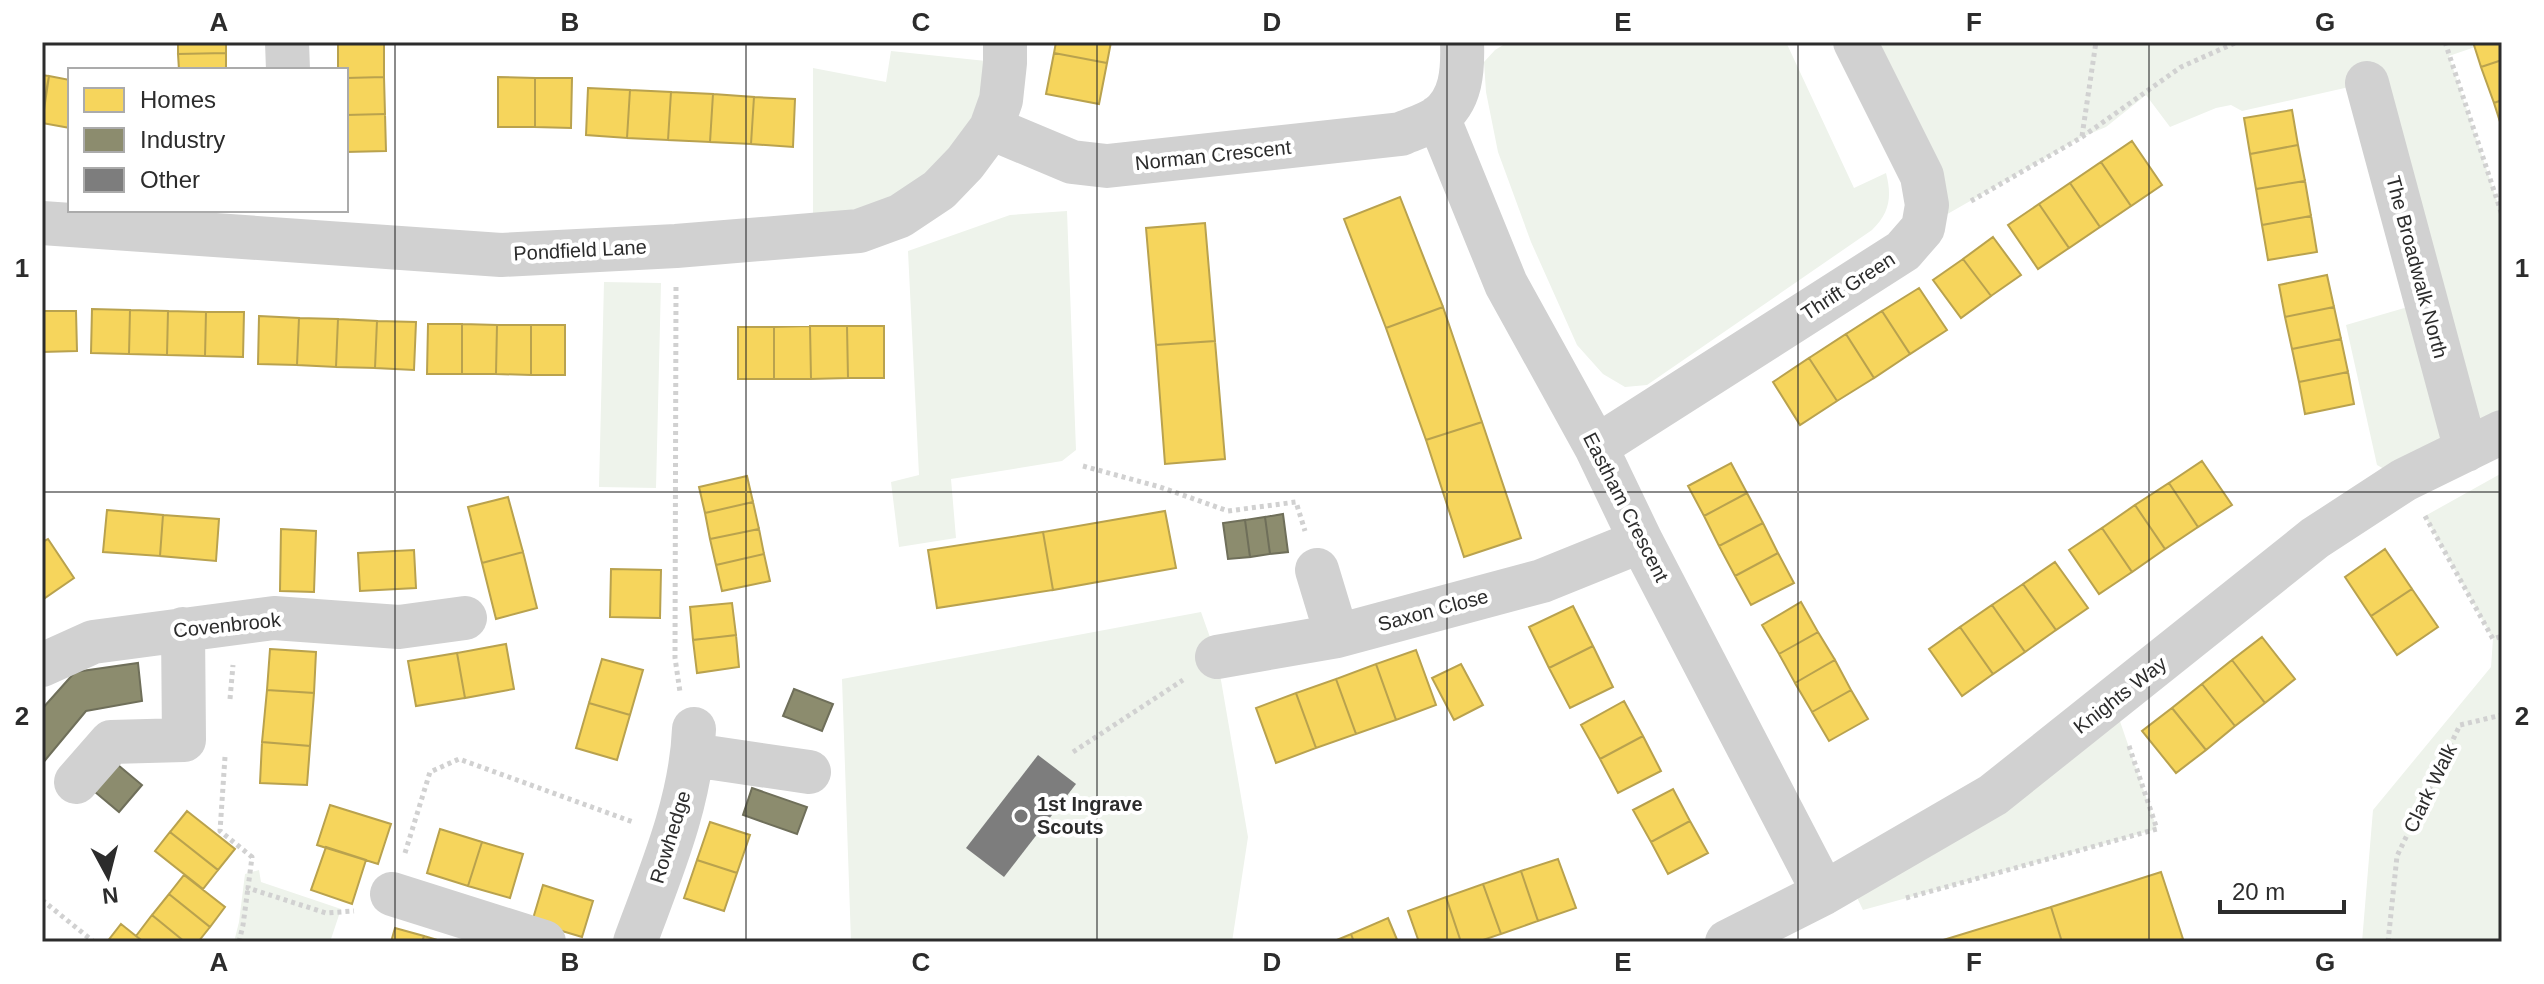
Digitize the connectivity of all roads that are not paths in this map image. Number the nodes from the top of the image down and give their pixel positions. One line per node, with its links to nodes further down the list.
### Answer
1 (287, 42): 5 (street)
2 (1005, 42): 8 (street, Pondfield Lane)
3 (1462, 42): 7 (street)
4 (1855, 42): 12 (street, Thrift Green)
5 (288, 68)
6 (2367, 83): 11 (street, The Broadwalk North)
7 (1438, 117): 8 (street, Norman Crescent); 12 (street, Eastham Crescent)
8 (991, 128): 10 (street, Pondfield Lane)
9 (42, 223): 10 (street, Pondfield Lane)
10 (292, 226)
11 (2484, 441): 22 (street, Knights Way)
12 (1596, 447): 13 (street, Eastham Crescent)
13 (1641, 541): 17 (street, Saxon Close); 22 (street, Eastham Crescent)
14 (1317, 570): 17 (street)
15 (465, 618): 16 (street, Covenbrook)
16 (183, 629): 19 (street, Covenbrook); 21 (street)
17 (1337, 636): 18 (street, Saxon Close)
18 (1217, 657)
19 (42, 665)
20 (809, 772): 25 (street, Rowhedge)
21 (76, 782)
22 (1824, 893): 26 (street, Knights Way)
23 (392, 894): 24 (street)
24 (544, 942)
25 (635, 942)
26 (1727, 942)

